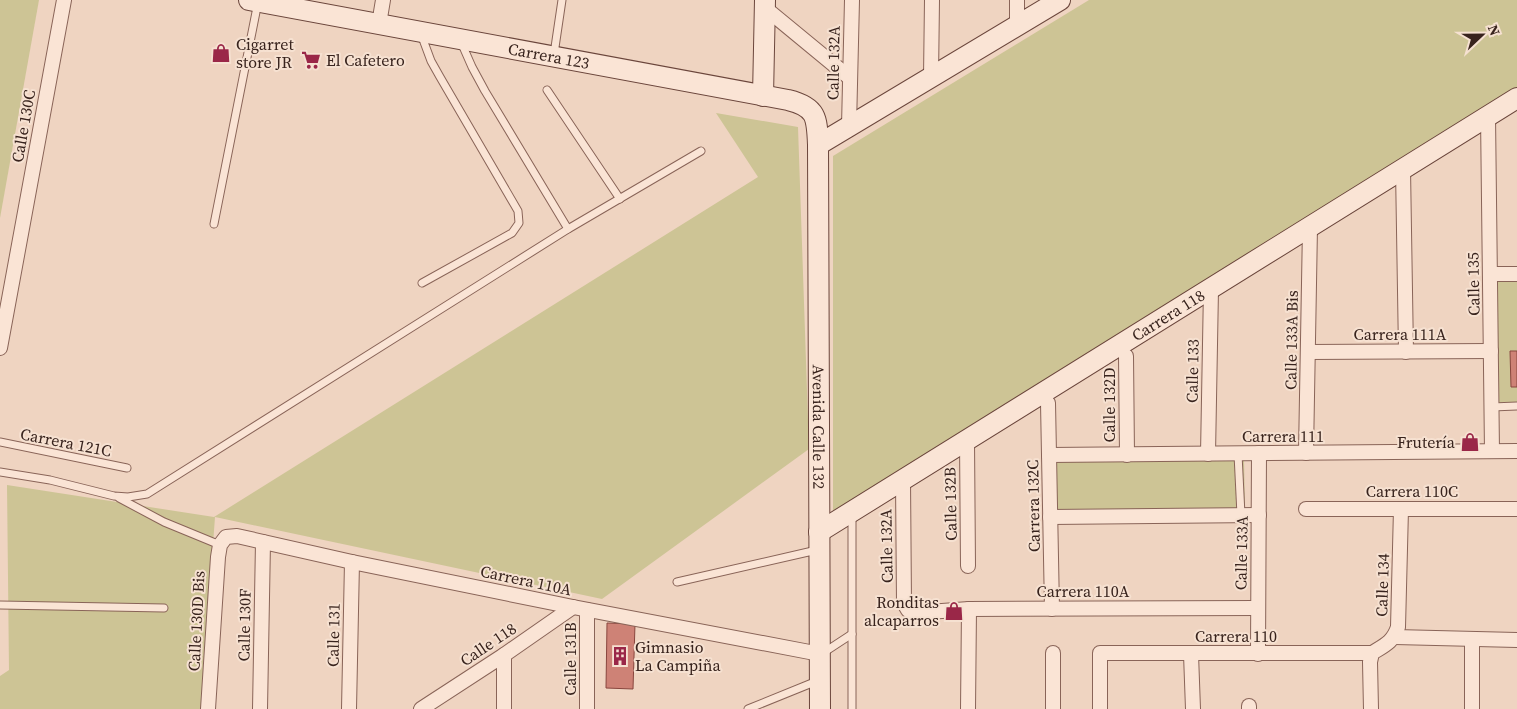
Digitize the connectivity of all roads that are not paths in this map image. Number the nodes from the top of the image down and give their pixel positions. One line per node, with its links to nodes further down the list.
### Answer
1 (64, 0): 33 (street, Calle 130C)
2 (383, 0): 10 (street)
3 (562, 0): 14 (lane)
4 (852, 0): 16 (street, Calle 132A)
5 (932, 0): 15 (street)
6 (1017, 0): 11 (street)
7 (1060, 0): 11 (street)
8 (253, 1): 10 (street, Carrera 123); 26 (lane)
9 (765, 4): 16 (street); 18 (street)
10 (378, 24): 12 (street, Carrera 123)
11 (1017, 26): 15 (street)
12 (420, 32): 13 (street, Carrera 123); 31 (lane)
13 (460, 39): 14 (street, Carrera 123); 28 (lane)
14 (554, 57): 18 (street, Carrera 123)
15 (931, 77): 21 (street)
16 (850, 78): 21 (street, Calle 132A)
17 (547, 90): 25 (lane)
18 (764, 96): 22 (street, Carrera 123)
19 (1517, 98): 20 (street, Carrera 118)
20 (1488, 116): 24 (street, Carrera 118); 29 (street, Calle 135)
21 (849, 126): 22 (street)
22 (818, 145): 63 (street, Avenida Calle 132)
23 (701, 151): 25 (lane)
24 (1403, 168): 27 (street, Carrera 118); 36 (street)
25 (620, 199): 28 (lane)
26 (214, 224)
27 (1310, 227): 32 (street, Carrera 118); 35 (street, Calle 133A Bis)
28 (568, 230): 54 (lane)
29 (1490, 274): 30 (street); 34 (street, Calle 135)
30 (1517, 274)
31 (422, 283)
32 (1211, 289): 41 (street, Carrera 118); 47 (street, Calle 133)
33 (0, 348)
34 (1491, 351): 36 (street, Carrera 111A); 40 (street, Calle 135)
35 (1309, 352): 36 (street, Carrera 111A); 46 (street, Calle 133A Bis)
36 (1406, 352)
37 (1126, 356): 50 (street, Calle 132D)
38 (1048, 403): 49 (street, Carrera 132C)
39 (1517, 406): 40 (lane)
40 (1492, 407): 43 (street, Calle 135)
41 (967, 441): 53 (street, Carrera 118); 66 (street, Calle 132B)
42 (0, 442): 51 (lane, Carrera 121C)
43 (1492, 451): 44 (street, Carrera 111); 46 (street, Carrera 111)
44 (1517, 451)
45 (1260, 453): 46 (street, Carrera 111); 48 (street, Carrera 111); 59 (street, Calle 133A)
46 (1306, 453)
47 (1208, 454): 48 (street, Carrera 111); 50 (street, Carrera 111)
48 (1238, 454): 60 (lane)
49 (1049, 455): 50 (street, Carrera 111); 61 (street, Carrera 132C)
50 (1127, 455)
51 (128, 468)
52 (0, 472): 54 (lane)
53 (903, 480): 58 (street, Carrera 118); 75 (street, Calle 132A)
54 (114, 496): 62 (lane)
55 (1306, 509): 56 (street, Carrera 110C)
56 (1401, 509): 57 (street, Carrera 110C); 77 (street, Calle 134)
57 (1517, 509)
58 (852, 512): 63 (street, Carrera 118); 76 (lane)
59 (1259, 514): 60 (street); 71 (street, Calle 133A)
60 (1241, 515): 61 (street)
61 (1050, 517): 73 (street, Carrera 132C)
62 (223, 541): 64 (street, Carrera 110A); 88 (street, Calle 130D Bis)
63 (820, 541): 67 (lane); 82 (street, Avenida Calle 132)
64 (263, 542): 65 (street, Carrera 110A); 89 (street, Calle 130F)
65 (352, 562): 69 (street, Carrera 110A); 90 (street, Calle 131)
66 (968, 566)
67 (676, 582)
68 (0, 605): 70 (lane)
69 (573, 607): 74 (street, Carrera 110A); 85 (street, Calle 118)
70 (164, 608)
71 (1258, 608): 73 (street, Carrera 110A); 84 (street, Calle 133A)
72 (969, 609): 73 (street, Carrera 110A); 75 (street, Carrera 110A); 96 (street)
73 (1052, 609)
74 (587, 610): 82 (street, Carrera 110A); 92 (street, Calle 131B)
75 (908, 610)
76 (852, 634): 82 (lane); 95 (lane)
77 (1395, 637): 78 (street); 81 (street, Calle 134)
78 (1472, 639): 79 (street); 101 (street)
79 (1517, 640)
80 (1052, 653): 97 (street)
81 (1372, 653): 84 (street, Carrera 110); 100 (street)
82 (820, 654): 86 (street, Avenida Calle 132)
83 (1191, 654): 84 (street, Carrera 110); 98 (street, Carrera 110); 99 (street)
84 (1258, 654)
85 (504, 655): 87 (street, Calle 118); 91 (street)
86 (820, 680): 93 (lane); 94 (street, Avenida Calle 132)
87 (423, 708)
88 (208, 709)
89 (260, 709)
90 (349, 709)
91 (504, 709)
92 (587, 709)
93 (748, 709)
94 (820, 709)
95 (852, 709)
96 (968, 709)
97 (1052, 709)
98 (1100, 709)
99 (1193, 709)
100 (1371, 709)
101 (1472, 709)

